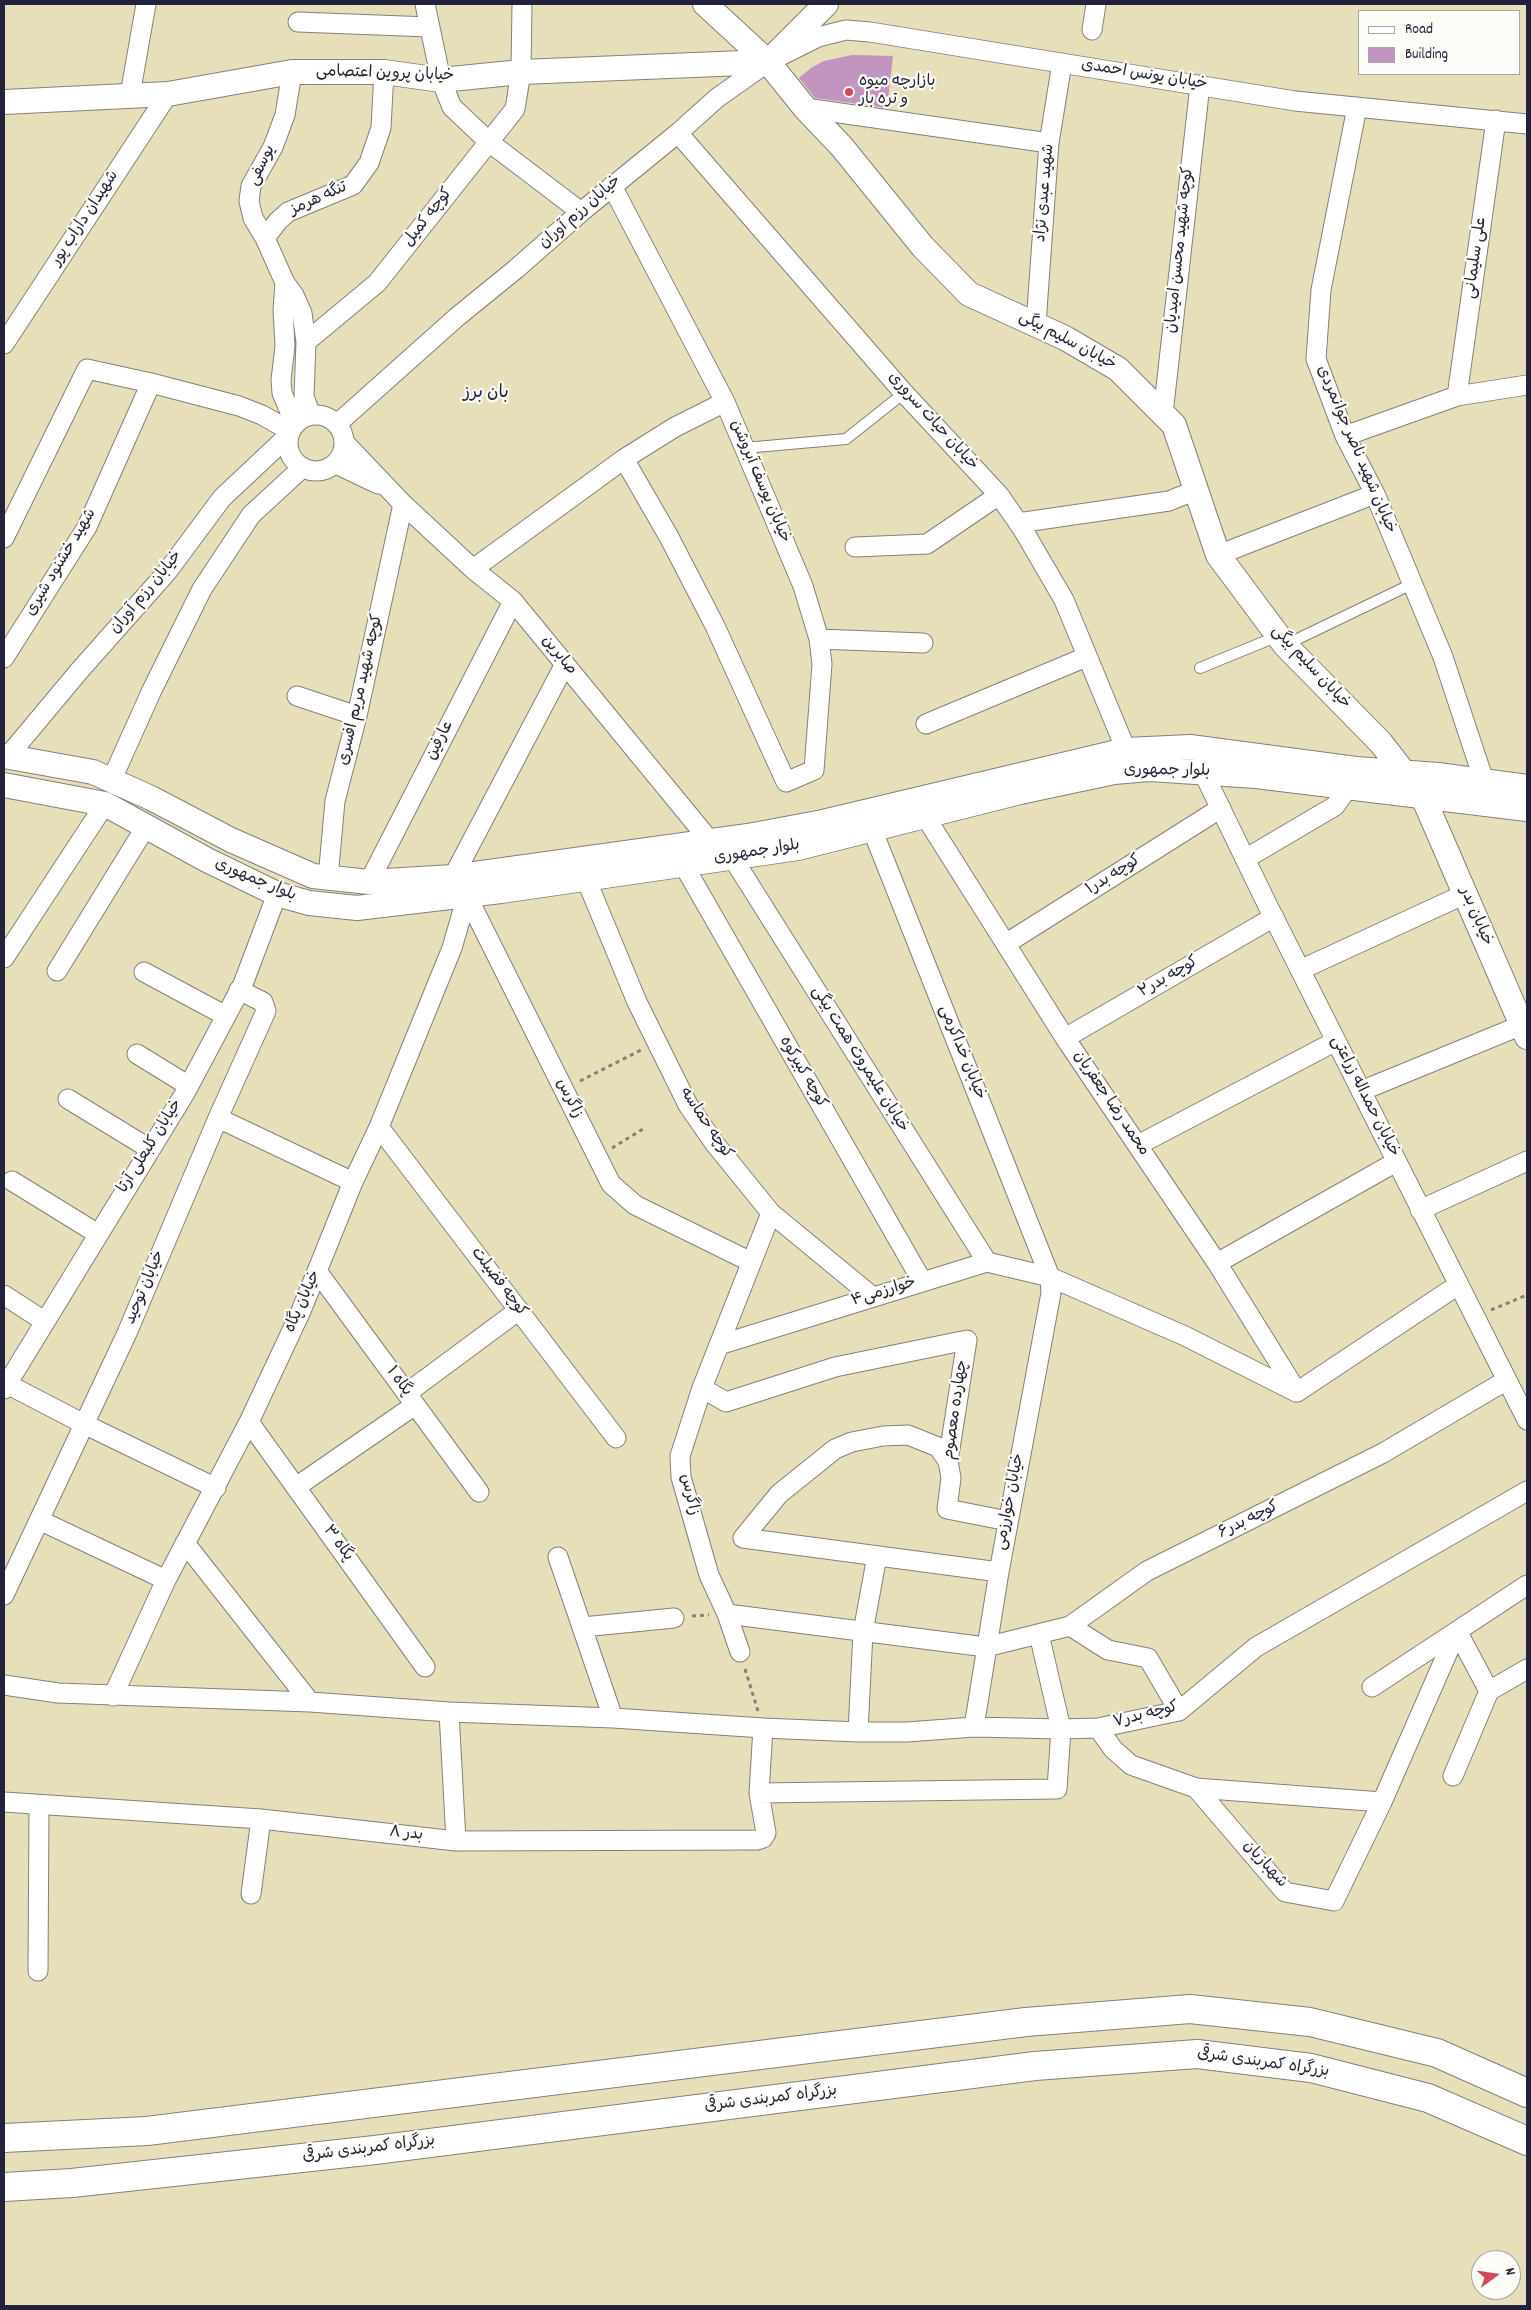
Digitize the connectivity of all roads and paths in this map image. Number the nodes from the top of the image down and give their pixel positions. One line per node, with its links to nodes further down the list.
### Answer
1 (146, 4): 18 (street)
2 (425, 4): 8 (street)
3 (522, 4): 14 (street, کوچه کمیل)
4 (705, 4): 10 (street, خیابان سلیم بیگی)
5 (826, 4): 10 (street, خیابان رزم آوران)
6 (1096, 4): 9 (street)
7 (298, 22): 8 (street)
8 (430, 27): 15 (street)
9 (1092, 30)
10 (768, 62): 11 (street, خیابان یونس احمدی); 14 (street, خیابان پروین اعتصامی); 21 (street, خیابان سلیم بیگی); 24 (street, خیابان رزم آوران)
11 (1062, 64): 16 (street, خیابان یونس احمدی); 26 (street, شهید عبدی نژاد)
12 (292, 72): 13 (street, خیابان پروین اعتصامی); 17 (street, خیابان پروین اعتصامی); 29 (street, یوسفی)
13 (384, 72): 15 (street, خیابان پروین اعتصامی); 29 (street, تنگه هرمز)
14 (521, 72): 15 (street, خیابان پروین اعتصامی); 25 (street, کوچه کمیل)
15 (441, 80): 25 (street)
16 (1200, 85): 20 (street, خیابان یونس احمدی); 40 (street, کوچه شهید محسن امیدیان)
17 (168, 94): 18 (street, خیابان پروین اعتصامی); 32 (street, شهیدان داراب پور)
18 (130, 95): 19 (street, خیابان پروین اعتصامی)
19 (4, 102)
20 (1357, 107): 22 (street, خیابان یونس احمدی); 44 (street, خیابان شهید ناصر جوانمردی)
21 (805, 108): 26 (street); 31 (street, خیابان سلیم بیگی)
22 (1496, 120): 23 (street, خیابان یونس احمدی); 38 (street, علی سلیمانی)
23 (1527, 124)
24 (678, 133): 27 (street, خیابان رزم آوران); 37 (street, خیابان حیات سروری)
25 (489, 142): 28 (street); 33 (street, کوچه کمیل)
26 (1050, 143): 31 (street, شهید عبدی نژاد)
27 (612, 186): 28 (street, خیابان رزم آوران); 39 (street, خیابان یوسف آبروشن)
28 (581, 212): 42 (street, خیابان رزم آوران)
29 (265, 238): 30 (street, یوسفی)
30 (285, 283): 33 (street, یوسفی); 43 (street, یوسفی)
31 (1036, 324): 40 (street, خیابان سلیم بیگی)
32 (9, 326): 34 (street, شهیدان داراب پور)
33 (306, 342): 41 (street, یوسفی)
34 (4, 344)
35 (152, 382): 43 (street); 58 (street); 68 (street, شهید خشنود شیری)
36 (1527, 385): 38 (street)
37 (904, 393): 46 (lane); 52 (street, خیابان حیات سروری)
38 (1457, 396): 44 (street)
39 (725, 402): 46 (street, خیابان یوسف آبروشن); 47 (street)
40 (1163, 414): 51 (street, خیابان سلیم بیگی)
41 (311, 415): 42 (street); 43 (street)
42 (337, 424): 45 (street)
43 (291, 430): 49 (street); 54 (street, خیابان رزم آوران)
44 (1345, 436): 53 (street, خیابان شهید ناصر جوانمردی)
45 (344, 442): 48 (street); 50 (street, صابرین)
46 (744, 448): 64 (street, خیابان یوسف آبروشن)
47 (624, 459): 61 (street); 64 (street, خیابان یوسف آبروشن)
48 (336, 464): 49 (street); 50 (street, صابرین)
49 (302, 468): 56 (street)
50 (388, 489): 55 (street, صابرین)
51 (1196, 490): 57 (street); 60 (street, خیابان سلیم بیگی)
52 (999, 494): 57 (street, خیابان حیات سروری); 59 (street)
53 (1375, 494): 60 (street); 62 (street, خیابان شهید ناصر جوانمردی)
54 (222, 498): 56 (street); 75 (street, خیابان رزم آوران)
55 (404, 504): 61 (street, صابرین); 72 (street, کوچه شهید مریم افسری)
56 (251, 515): 78 (street)
57 (1018, 523): 67 (street, خیابان حیات سروری)
58 (4, 538)
59 (855, 548)
60 (1218, 555): 65 (street, خیابان سلیم بیگی)
61 (473, 569): 63 (street, صابرین)
62 (1412, 584): 65 (lane); 79 (street, خیابان شهید ناصر جوانمردی)
63 (513, 601): 69 (street, صابرین); 96 (street, عارفین)
64 (819, 639): 66 (street)
65 (1282, 640): 70 (lane); 77 (street, خیابان سلیم بیگی)
66 (923, 643)
67 (1086, 657): 73 (street); 74 (street, خیابان حیات سروری)
68 (4, 658)
69 (565, 664): 90 (street, صابرین); 97 (street, خیابان پگاه)
70 (1200, 668)
71 (297, 696): 72 (street)
72 (357, 716): 94 (street, کوچه شهید مریم افسری)
73 (926, 724)
74 (1126, 750): 77 (street, بلوار جمهوری); 88 (street, بلوار جمهوری)
75 (6, 760): 78 (street, بلوار جمهوری)
76 (1203, 772): 82 (street, بلوار جمهوری); 85 (street, خیابان حمداله زراعتی); 87 (street, بلوار جمهوری)
77 (1404, 773): 79 (street, بلوار جمهوری); 83 (street, خیابان سلیم بیگی)
78 (112, 779): 84 (street); 94 (street, بلوار جمهوری)
79 (1484, 781): 81 (street, بلوار جمهوری)
80 (4, 785): 84 (street, بلوار جمهوری)
81 (1527, 787)
82 (1347, 789): 83 (street, بلوار جمهوری); 92 (street)
83 (1423, 797): 86 (street, بلوار جمهوری); 99 (street, خیابان بدر)
84 (105, 804): 89 (street, بلوار جمهوری); 103 (street)
85 (1221, 808): 92 (street, خیابان حمداله زراعتی); 102 (street, کوچه بدر۱)
86 (1527, 809)
87 (925, 816): 88 (street, بلوار جمهوری); 102 (street, محمد رضا جعفریان)
88 (870, 820): 90 (street, بلوار جمهوری); 91 (street, بلوار جمهوری); 135 (street, خیابان خداکرمی)
89 (145, 828): 98 (street, بلوار جمهوری); 105 (street)
90 (710, 841): 97 (street, بلوار جمهوری)
91 (732, 857): 93 (street, بلوار جمهوری); 132 (street, خیابان علیمروت همت بیگی)
92 (1245, 859): 101 (street, خیابان حمداله زراعتی)
93 (683, 864): 95 (street, بلوار جمهوری); 136 (street, کوچه کبیرکوه)
94 (328, 878): 96 (street, بلوار جمهوری); 100 (street)
95 (586, 879): 97 (street, بلوار جمهوری); 112 (street, کوچه حماسه)
96 (369, 882): 97 (street, بلوار جمهوری)
97 (460, 886): 100 (street, بلوار جمهوری); 115 (street, زاگرس); 119 (street, خیابان پگاه)
98 (277, 894): 100 (street, بلوار جمهوری); 107 (street, خیابان کلبعلی آرتا)
99 (1465, 894): 104 (street); 109 (street, خیابان بدر)
100 (319, 904)
101 (1274, 917): 104 (street, خیابان حمداله زراعتی); 110 (street, کوچه بدر۲)
102 (1007, 944): 110 (street, محمد رضا جعفریان)
103 (4, 958)
104 (1300, 970): 111 (street, خیابان حمداله زراعتی)
105 (57, 971)
106 (144, 972): 108 (street)
107 (240, 990): 108 (street, خیابان کلبعلی آرتا); 118 (street, خیابان توحید)
108 (226, 1016): 114 (street, خیابان کلبعلی آرتا)
109 (1525, 1027): 116 (street)
110 (1065, 1038): 121 (street, محمد رضا جعفریان)
111 (1336, 1041): 116 (street, خیابان حمداله زراعتی); 121 (street)
112 (657, 1042): 115 (path); 129 (street, کوچه حماسه)
113 (137, 1054): 114 (street)
114 (189, 1086): 122 (street, خیابان کلبعلی آرتا)
115 (564, 1090): 123 (street, زاگرس)
116 (1361, 1091): 125 (street, خیابان حمداله زراعتی)
117 (68, 1100): 122 (street)
118 (218, 1118): 127 (street); 152 (street, خیابان توحید)
119 (379, 1128): 127 (street, خیابان پگاه); 141 (street, کوچه فضیلت)
120 (643, 1129): 123 (path)
121 (1138, 1145): 133 (street, محمد رضا جعفریان)
122 (150, 1149): 130 (street, خیابان کلبعلی آرتا)
123 (596, 1158): 131 (street, زاگرس)
124 (1527, 1161): 128 (street)
125 (1396, 1162): 128 (street, خیابان حمداله زراعتی); 133 (street)
126 (12, 1181): 130 (street)
127 (354, 1182): 134 (street, خیابان پگاه)
128 (1420, 1210): 137 (street, خیابان حمداله زراعتی)
129 (771, 1213): 131 (street, زاگرس); 140 (street, کوچه حماسه)
130 (98, 1234): 143 (street, خیابان کلبعلی آرتا)
131 (751, 1262): 144 (street, زاگرس)
132 (987, 1262): 135 (street, خوارزمی۴); 136 (street, خوارزمی۴)
133 (1217, 1263): 148 (street, محمد رضا جعفریان)
134 (318, 1271): 149 (street, پگاه ۱); 151 (street, خیابان پگاه)
135 (1050, 1277): 148 (street, خوارزمی۴); 160 (street, خیابان خوارزمی)
136 (922, 1281): 140 (street, خوارزمی۴)
137 (1458, 1286): 142 (street, خیابان حمداله زراعتی); 148 (street)
138 (4, 1295): 143 (street)
139 (1527, 1295): 142 (path)
140 (873, 1297): 144 (street, خوارزمی۴)
141 (519, 1310): 149 (street); 153 (street, کوچه فضیلت)
142 (1474, 1317): 145 (street, خیابان حمداله زراعتی)
143 (44, 1321): 146 (street, خیابان کلبعلی آرتا)
144 (719, 1345): 147 (street, زاگرس)
145 (1507, 1380): 150 (street, خیابان حمداله زراعتی); 170 (street, کوچه بدر۶)
146 (5, 1387): 152 (street)
147 (702, 1388): 154 (street, چهارده معصوم); 168 (street, زاگرس)
148 (1297, 1392)
149 (411, 1399): 155 (street); 158 (street, پگاه ۱)
150 (1527, 1420)
151 (249, 1422): 155 (street, پگاه ۳); 156 (street, خیابان پگاه)
152 (84, 1424): 156 (street); 159 (street, خیابان توحید)
153 (616, 1438)
154 (948, 1461): 160 (street, چهارده معصوم); 162 (street)
155 (296, 1487): 177 (street, پگاه ۳)
156 (216, 1488): 161 (street, خیابان پگاه)
157 (1527, 1491): 184 (street, کوچه بدر۷)
158 (479, 1492)
159 (40, 1520): 165 (street); 167 (street, خیابان توحید)
160 (1008, 1521): 164 (street, خیابان خوارزمی)
161 (185, 1543): 165 (street, خیابان پگاه); 183 (street)
162 (877, 1556): 164 (street); 173 (street)
163 (558, 1557): 171 (street)
164 (999, 1572): 175 (street, خیابان خوارزمی)
165 (166, 1580): 182 (street, خیابان پگاه)
166 (1527, 1585): 172 (street)
167 (4, 1595)
168 (727, 1614): 169 (path); 173 (street); 176 (street, زاگرس)
169 (674, 1618): 171 (street)
170 (1070, 1626): 174 (street, کوچه بدر۶); 184 (street)
171 (582, 1627): 186 (street)
172 (1457, 1631): 180 (street); 181 (street); 196 (street)
173 (863, 1632): 175 (street); 191 (street)
174 (1039, 1634): 175 (street, کوچه بدر۶); 190 (street)
175 (986, 1647): 187 (street, خیابان خوارزمی)
176 (740, 1652): 188 (path)
177 (425, 1667)
178 (1527, 1669): 181 (street)
179 (4, 1685): 182 (street, کوچه بدر۷)
180 (1372, 1687)
181 (1489, 1691): 192 (street)
182 (113, 1696): 183 (street, کوچه بدر۷)
183 (310, 1702): 185 (street, کوچه بدر۷)
184 (1180, 1711): 189 (street, کوچه بدر۷)
185 (449, 1712): 186 (street, کوچه بدر۷); 199 (street)
186 (613, 1718): 188 (street, کوچه بدر۷)
187 (974, 1727): 190 (street, کوچه بدر۷); 191 (street, کوچه بدر۷)
188 (763, 1728): 191 (street, کوچه بدر۷); 194 (street)
189 (1098, 1728): 190 (street, کوچه بدر۷); 193 (street)
190 (1061, 1730): 194 (street)
191 (858, 1732)
192 (1453, 1776)
193 (1196, 1788): 196 (street); 196 (street, شهبازیان)
194 (759, 1793): 199 (street, بدر ۸)
195 (4, 1802): 197 (street, بدر ۸)
196 (1382, 1802)
197 (39, 1806): 198 (street, بدر ۸); 201 (street)
198 (261, 1819): 199 (street, بدر ۸); 200 (street)
199 (456, 1841)
200 (251, 1894)
201 (38, 1970)
202 (1527, 2093): 203 (highway)
203 (4, 2138)
204 (1527, 2141): 205 (highway, بزرگراه کمربندی شرقی)
205 (4, 2186)

